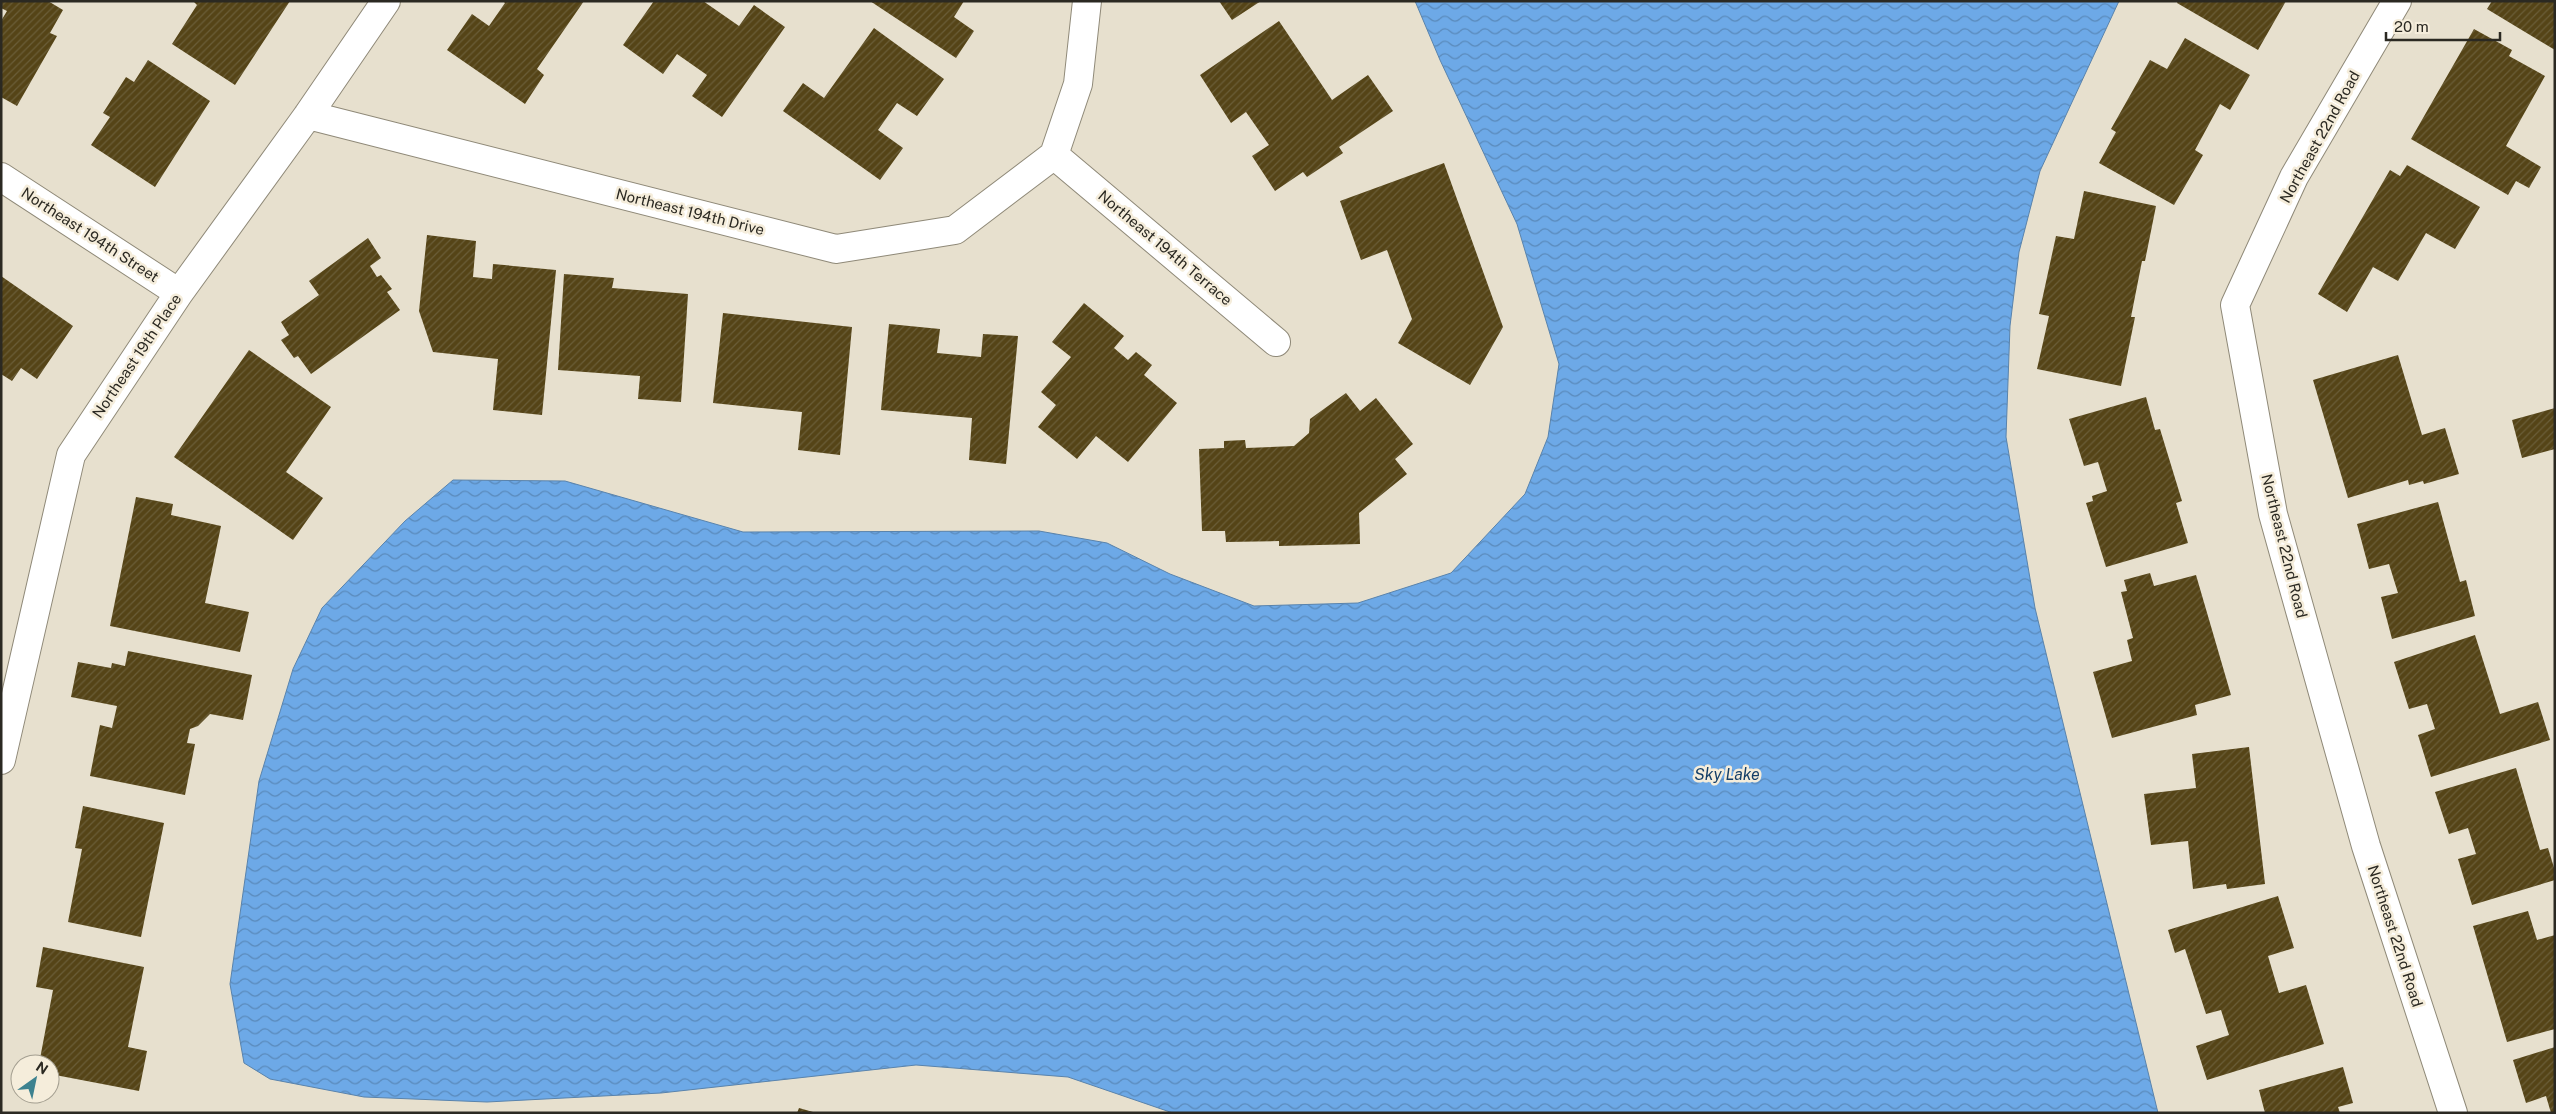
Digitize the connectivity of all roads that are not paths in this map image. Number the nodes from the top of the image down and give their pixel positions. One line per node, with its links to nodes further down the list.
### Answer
1 (386, 1): 4 (street, Northeast 19th Place)
2 (1088, 1): 5 (street)
3 (2397, 1): 11 (street, Northeast 22nd Road)
4 (308, 115): 5 (street, Northeast 194th Drive); 7 (street, Northeast 19th Place)
5 (1054, 155): 8 (street, Northeast 194th Terrace)
6 (1, 178): 7 (street, Northeast 194th Street)
7 (179, 293): 9 (street, Northeast 19th Place)
8 (1276, 342)
9 (9, 679): 10 (street, Northeast 19th Place)
10 (1, 760)
11 (2453, 1113)

